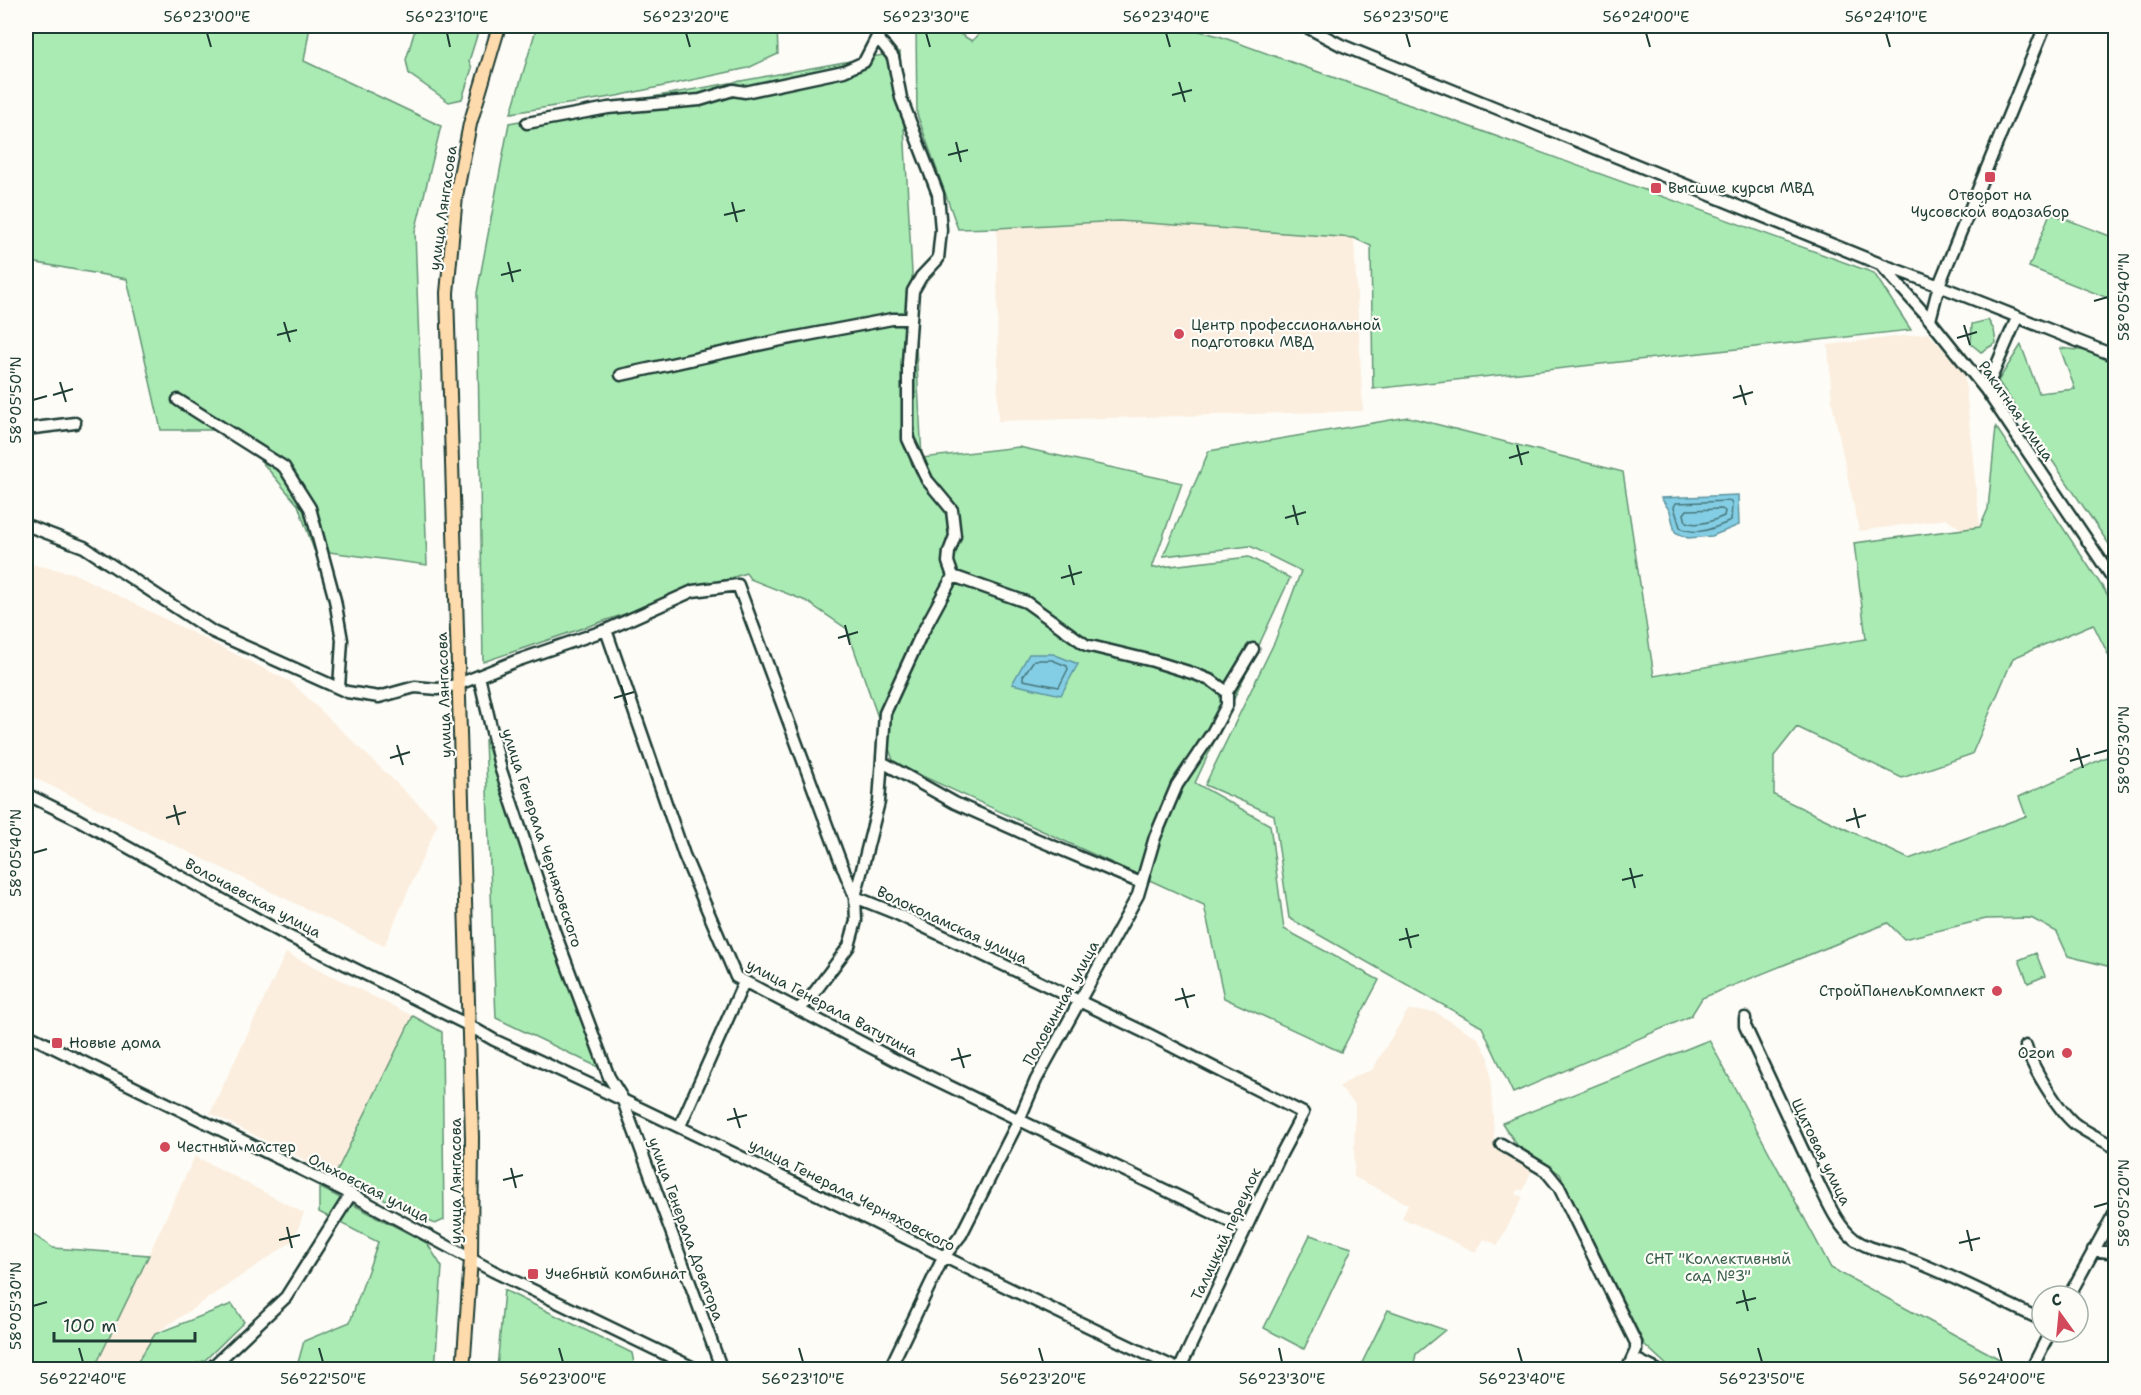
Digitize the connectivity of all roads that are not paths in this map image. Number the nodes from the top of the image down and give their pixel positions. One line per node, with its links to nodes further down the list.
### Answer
1 (499, 26): 24 (main road, улица Лянгасова)
2 (880, 26): 5 (street)
3 (1305, 26): 7 (street)
4 (2046, 26): 8 (street)
5 (877, 37): 6 (street); 10 (street)
6 (527, 123)
7 (1880, 264): 8 (street); 11 (street, Ракитная улица)
8 (1939, 285): 9 (street); 11 (street)
9 (2017, 318): 12 (street); 14 (street)
10 (911, 319): 13 (street); 19 (street)
11 (1930, 320): 14 (street, Ракитная улица)
12 (2115, 356)
13 (621, 375)
14 (1986, 390): 20 (street, Ракитная улица)
15 (178, 400): 25 (street)
16 (75, 423): 17 (street)
17 (26, 429)
18 (26, 525): 25 (street)
19 (953, 576): 26 (street); 27 (street)
20 (2115, 583)
21 (606, 630): 23 (street); 30 (street, Волоколамская улица); 31 (street, улица Генерала Ватутина)
22 (1253, 649): 26 (street, Половинная улица)
23 (479, 676): 24 (street); 38 (street, улица Генерала Черняховского)
24 (459, 684): 25 (street); 35 (main road, улица Лянгасова)
25 (339, 688)
26 (1227, 692): 29 (street, Половинная улица)
27 (882, 762): 29 (street); 30 (street)
28 (26, 794): 35 (street, Волочаевская улица)
29 (1141, 883): 32 (street, Половинная улица)
30 (855, 897): 32 (street, Волоколамская улица); 33 (street)
31 (744, 982): 33 (street, улица Генерала Ватутина); 41 (street)
32 (1079, 1003): 39 (street, Волоколамская улица); 40 (street, Половинная улица)
33 (798, 1009): 40 (street, улица Генерала Ватутина)
34 (1744, 1018): 52 (street, Щитовая улица)
35 (468, 1025): 38 (street, Волочаевская улица); 50 (main road, улица Лянгасова)
36 (26, 1034): 44 (street, Ольховская улица)
37 (2026, 1046): 43 (street)
38 (622, 1098): 41 (street, улица Генерала Черняховского); 59 (street, улица Генерала Доватора)
39 (1303, 1113): 46 (street, Талицкий переулок)
40 (1019, 1120): 46 (street, улица Генерала Ватутина); 49 (street, Половинная улица)
41 (680, 1126): 49 (street, улица Генерала Черняховского)
42 (1501, 1144): 54 (street)
43 (2115, 1148)
44 (351, 1194): 50 (street, Ольховская улица); 56 (street)
45 (2115, 1210): 47 (street)
46 (1246, 1229): 55 (street, Талицкий переулок)
47 (2093, 1250): 48 (street); 51 (street)
48 (2115, 1253)
49 (943, 1258): 55 (street, улица Генерала Черняховского); 60 (street, Половинная улица)
50 (471, 1259): 57 (main road, улица Лянгасова); 58 (street, Ольховская улица)
51 (2075, 1284)
52 (2030, 1315)
53 (2044, 1344): 63 (street)
54 (1633, 1358): 61 (street); 62 (street)
55 (1179, 1369)
56 (209, 1370)
57 (463, 1370)
58 (698, 1370)
59 (723, 1370)
60 (889, 1370)
61 (1627, 1370)
62 (1657, 1370)
63 (2031, 1370)

